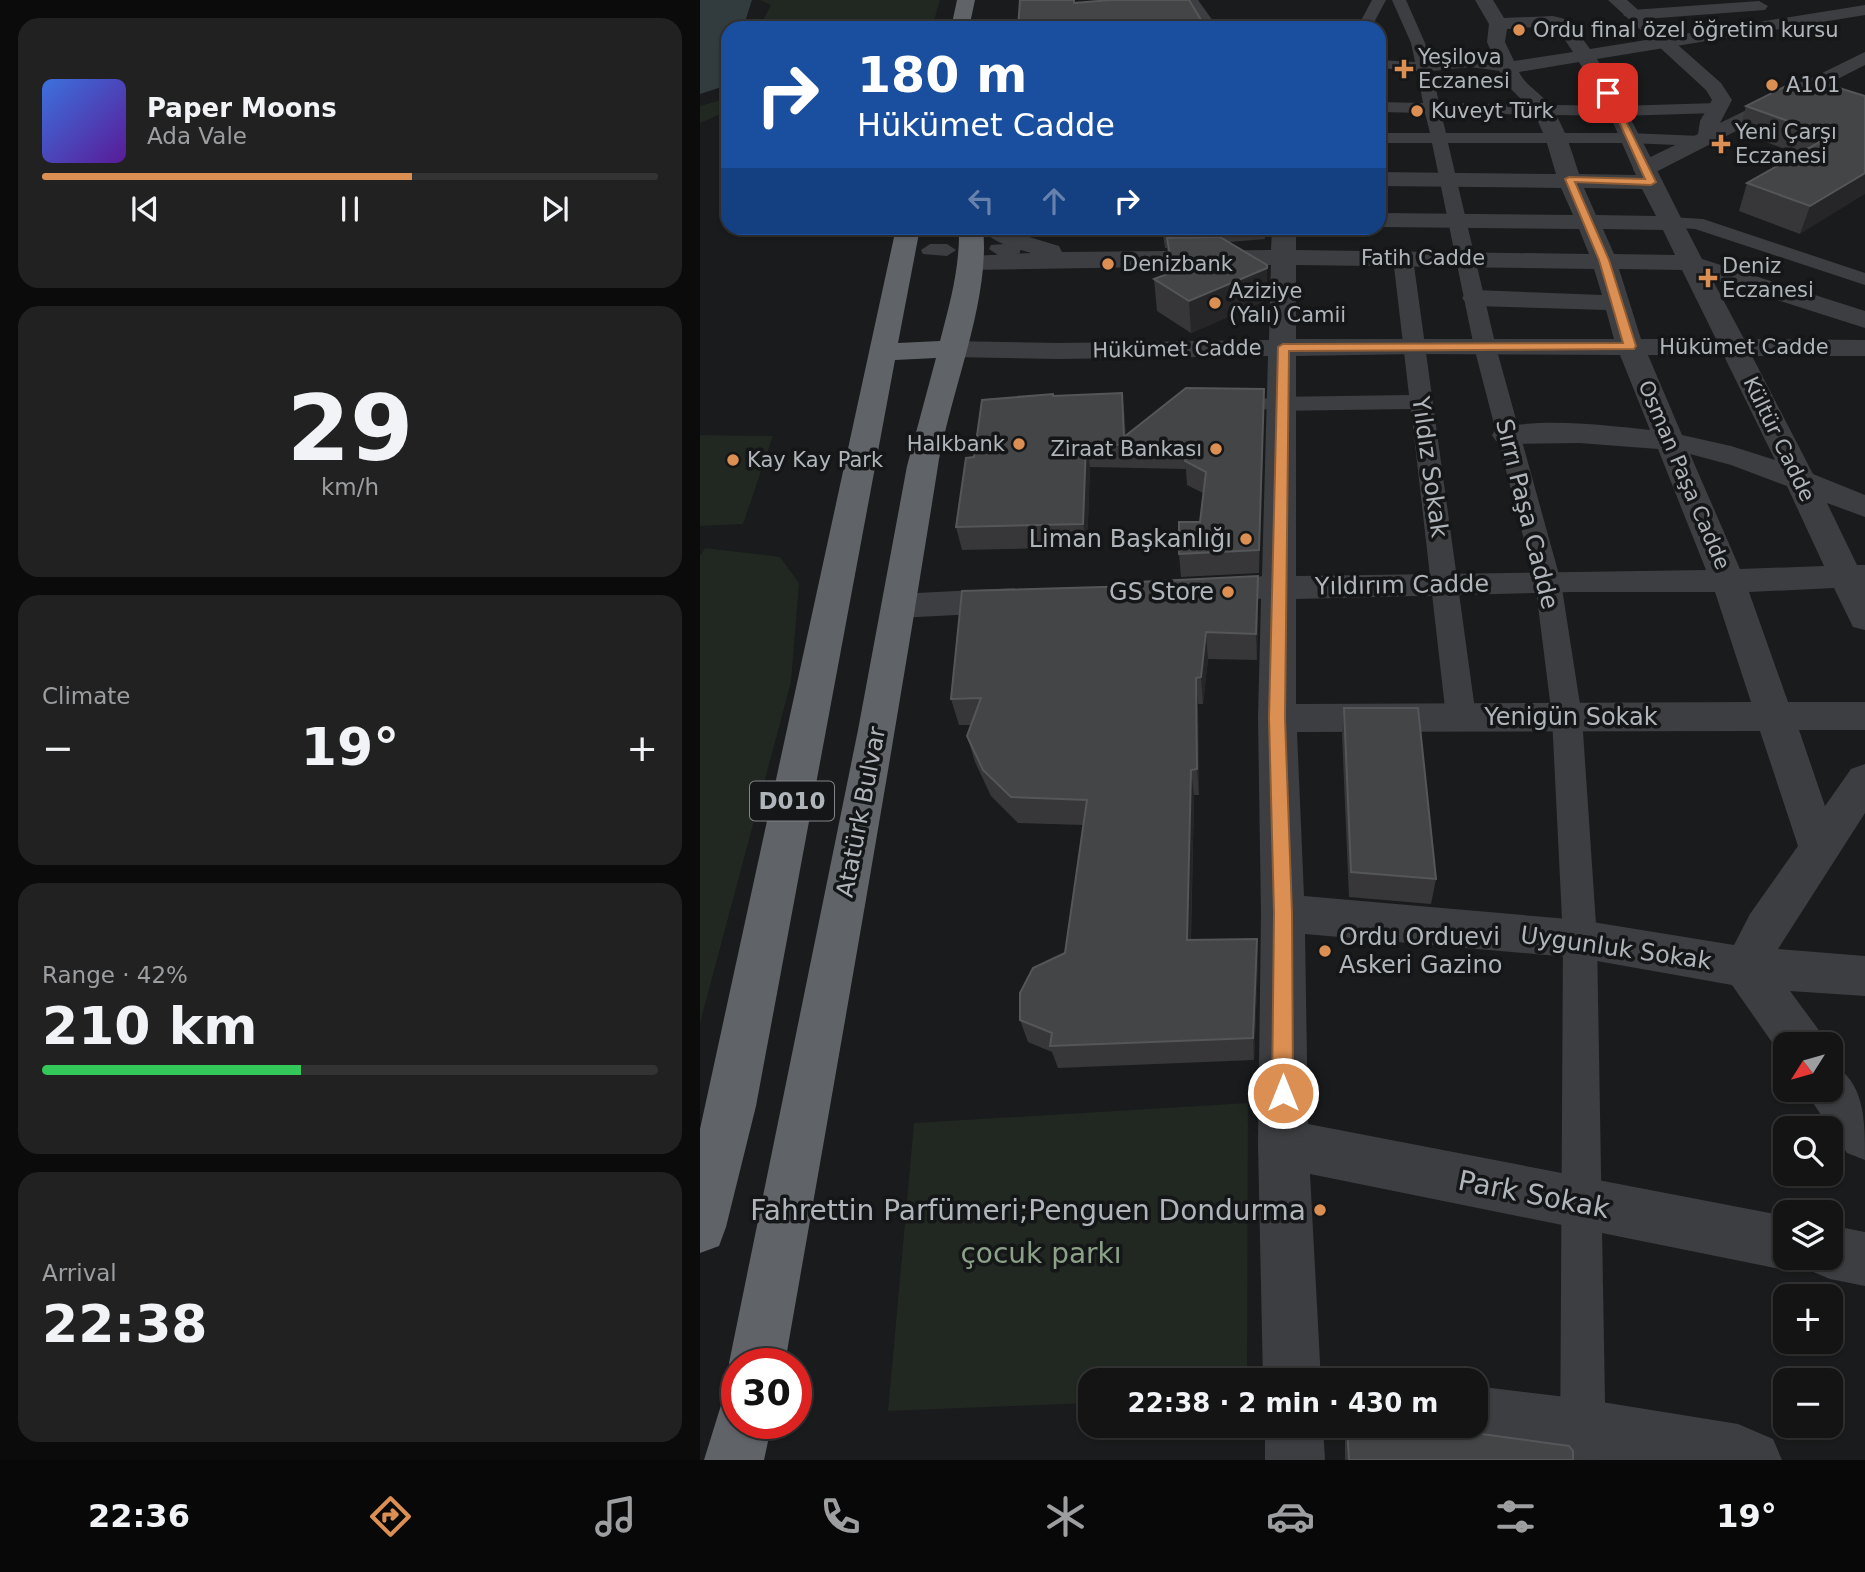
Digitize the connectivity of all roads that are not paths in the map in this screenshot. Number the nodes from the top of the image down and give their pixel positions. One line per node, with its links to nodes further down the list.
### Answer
1 (965, 0): 11 (highway)
2 (1189, 0): 12 (street)
3 (1380, 0): 13 (street)
4 (1399, 0): 18 (street, Sırrı Paşa Cadde)
5 (1617, 0): 10 (street)
6 (1830, 0): 7 (street)
7 (1694, 5): 10 (street)
8 (1865, 10): 14 (street)
9 (1491, 12): 15 (street, Kültür Cadde); 19 (street, Osman Paşa Cadde)
10 (1632, 15): 14 (street)
11 (961, 21)
12 (1204, 21)
13 (1368, 21)
14 (1665, 44): 15 (street); 24 (street)
15 (1587, 57): 19 (street); 26 (street, Kültür Cadde)
16 (1865, 58): 20 (street)
17 (1386, 64): 18 (street)
18 (1423, 67): 19 (street); 23 (street, Sırrı Paşa Cadde)
19 (1508, 68): 25 (street, Osman Paşa Cadde)
20 (1796, 94): 21 (street); 30 (street)
21 (1819, 102)
22 (1386, 107): 23 (street)
23 (1432, 107): 25 (street); 27 (street, Sırrı Paşa Cadde)
24 (1717, 108): 26 (street); 30 (street)
25 (1543, 110): 26 (street); 31 (street, Osman Paşa Cadde)
26 (1618, 111): 29 (street, Kültür Cadde)
27 (1439, 137): 28 (street); 31 (street); 34 (street, Sırrı Paşa Cadde)
28 (1386, 138)
29 (1628, 138): 30 (street); 31 (street); 32 (street, Kültür Cadde)
30 (1704, 139): 32 (street)
31 (1557, 140): 35 (street, Osman Paşa Cadde)
32 (1648, 175): 35 (street); 39 (street, Kültür Cadde)
33 (1386, 179): 34 (street)
34 (1448, 179): 35 (street); 36 (street, Sırrı Paşa Cadde)
35 (1569, 179): 38 (street, Osman Paşa Cadde)
36 (1457, 219): 37 (street); 38 (street); 46 (street, Sırrı Paşa Cadde)
37 (1386, 220)
38 (1588, 223): 39 (street); 47 (street, Osman Paşa Cadde)
39 (1671, 223): 49 (street, Kültür Cadde); 50 (street)
40 (907, 235): 61 (highway, D010)
41 (971, 235): 48 (highway, Atatürk Bulvar)
42 (1012, 238): 44 (street)
43 (1284, 242): 44 (street, Fatih Cadde); 45 (street, Fatih Cadde); 57 (street)
44 (1072, 258): 48 (street, Fatih Cadde)
45 (1403, 258): 46 (street, Fatih Cadde); 54 (street, Yıldız Sokak)
46 (1466, 258): 47 (street, Fatih Cadde); 51 (street, Sırrı Paşa Cadde)
47 (1604, 260): 49 (street, Fatih Cadde); 52 (street, Osman Paşa Cadde)
48 (971, 262): 60 (highway, Atatürk Bulvar)
49 (1689, 263): 53 (street, Fatih Cadde); 58 (street, Kültür Cadde)
50 (1865, 279)
51 (1475, 298): 52 (street); 55 (street, Sırrı Paşa Cadde)
52 (1618, 303): 56 (street, Osman Paşa Cadde)
53 (1865, 320)
54 (1414, 346): 55 (street, Hükümet Cadde); 57 (street, Hükümet Cadde); 62 (street, Yıldız Sokak)
55 (1485, 346): 56 (street, Hükümet Cadde); 64 (street, Sırrı Paşa Cadde)
56 (1630, 346): 58 (street, Hükümet Cadde); 65 (street, Osman Paşa Cadde)
57 (1283, 347): 60 (street, Hükümet Cadde); 63 (street)
58 (1734, 347): 59 (street, Hükümet Cadde); 66 (street, Kültür Cadde)
59 (1865, 348)
60 (951, 349): 61 (highway); 75 (highway, Atatürk Bulvar)
61 (882, 352): 93 (highway, D010)
62 (1421, 402): 63 (street); 71 (street, Yıldız Sokak)
63 (1276, 404): 72 (street)
64 (1507, 435): 65 (street); 70 (street, Sırrı Paşa Cadde)
65 (1670, 443): 66 (street); 69 (street, Osman Paşa Cadde)
66 (1798, 479): 67 (street); 68 (street, Kültür Cadde)
67 (1865, 507)
68 (1856, 576): 69 (street, Yıldırım Cadde); 76 (street, Kültür Cadde)
69 (1728, 581): 70 (street, Yıldırım Cadde); 81 (street, Osman Paşa Cadde)
70 (1548, 582): 71 (street, Yıldırım Cadde); 78 (street, Sırrı Paşa Cadde)
71 (1446, 586): 72 (street, Yıldırım Cadde); 80 (street, Yıldız Sokak)
72 (1280, 587): 73 (street, Yıldırım Cadde); 79 (street)
73 (1225, 590)
74 (1048, 599): 75 (street)
75 (898, 606): 97 (highway, Atatürk Bulvar)
76 (1865, 618)
77 (1865, 716): 81 (street, Yenigün Sokak)
78 (1567, 717): 80 (street, Yenigün Sokak); 81 (street, Yenigün Sokak); 85 (street, Sırrı Paşa Cadde)
79 (1277, 718): 80 (street, Yenigün Sokak); 84 (street)
80 (1461, 718)
81 (1777, 718): 83 (street, Osman Paşa Cadde)
82 (1865, 780): 83 (street)
83 (1819, 846): 86 (street)
84 (1283, 913): 85 (street, Uygunluk Sokak); 91 (street)
85 (1580, 939): 86 (street, Uygunluk Sokak); 92 (street, Sırrı Paşa Cadde)
86 (1746, 967): 87 (street, Uygunluk Sokak); 88 (street)
87 (1865, 976)
88 (1792, 1032)
89 (1841, 1102): 90 (street)
90 (1865, 1135)
91 (1283, 1144): 92 (street, Park Sokak); 98 (street)
92 (1583, 1204): 94 (street, Park Sokak); 102 (street, Sırrı Paşa Cadde)
93 (700, 1227)
94 (1773, 1241)
95 (1843, 1255): 96 (street)
96 (1865, 1259)
97 (760, 1348)
98 (1292, 1368)
99 (1488, 1418): 102 (street)
100 (1294, 1438): 104 (street)
101 (739, 1439): 103 (highway)
102 (1583, 1444): 105 (street)
103 (734, 1460)
104 (1295, 1460)
105 (1752, 1460)

